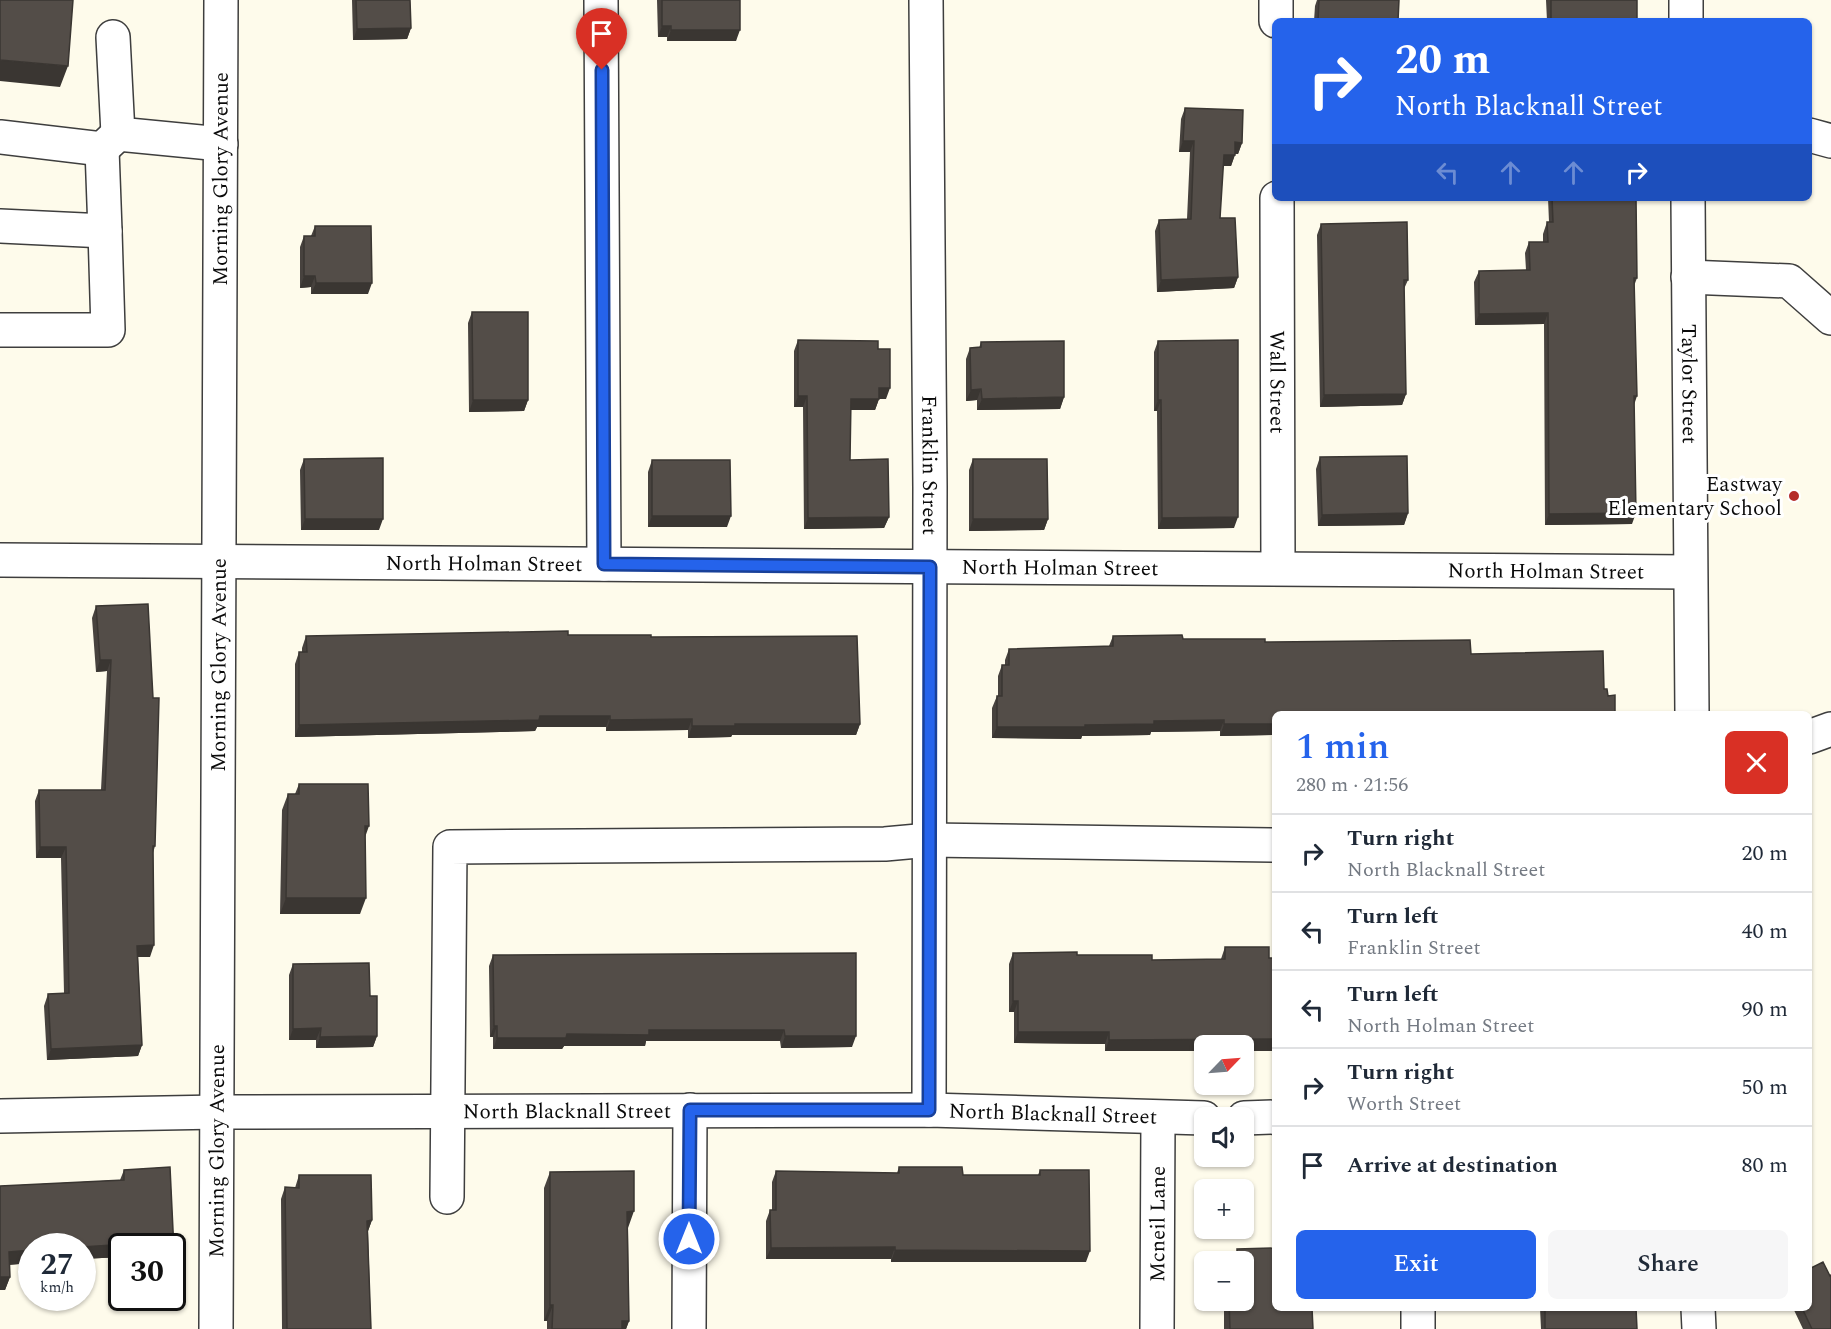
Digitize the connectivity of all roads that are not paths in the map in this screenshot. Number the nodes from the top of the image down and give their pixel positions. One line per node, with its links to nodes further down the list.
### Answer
1 (221, 0): 13 (street, Morning Glory Avenue)
2 (601, 0): 23 (street)
3 (926, 0): 24 (street, Franklin Street)
4 (1276, 0): 6 (street)
5 (1686, 0): 7 (street)
6 (1276, 18)
7 (1686, 18)
8 (113, 37): 11 (street)
9 (1812, 136): 12 (street)
10 (0, 137): 11 (street)
11 (110, 141): 13 (street); 17 (street)
12 (1831, 141)
13 (221, 144): 22 (street, Morning Glory Avenue)
14 (1277, 201): 25 (street, Wall Street)
15 (1688, 201): 18 (street, Taylor Street)
16 (0, 226): 17 (street)
17 (105, 231): 20 (street)
18 (1688, 277): 19 (street); 26 (street, Taylor Street)
19 (1831, 318)
20 (0, 330)
21 (0, 560): 22 (street, North Holman Street)
22 (220, 560): 23 (street, North Holman Street); 34 (street, Morning Glory Avenue)
23 (604, 564): 24 (street, North Holman Street)
24 (930, 567): 25 (street, North Holman Street); 30 (street, Franklin Street)
25 (1278, 568): 26 (street, North Holman Street)
26 (1690, 572): 27 (street, Taylor Street)
27 (1692, 711)
28 (1831, 729): 29 (street)
29 (1812, 736)
30 (929, 840): 31 (street); 33 (street, Franklin Street); 35 (street)
31 (1272, 845)
32 (690, 1110): 33 (street, North Blacknall Street); 35 (street, North Blacknall Street); 45 (street)
33 (929, 1110): 37 (street, North Blacknall Street)
34 (219, 1112): 35 (street, North Blacknall Street); 36 (street, North Blacknall Street); 44 (street, Morning Glory Avenue)
35 (447, 1112): 41 (street)
36 (0, 1116)
37 (1158, 1118): 38 (street, North Blacknall Street); 46 (street, Mcneil Lane)
38 (1194, 1118)
39 (1254, 1118): 40 (street)
40 (1272, 1118)
41 (447, 1197)
42 (1418, 1311): 47 (street)
43 (1698, 1311): 48 (street)
44 (216, 1329)
45 (689, 1329)
46 (1157, 1329)
47 (1418, 1329)
48 (1699, 1329)

